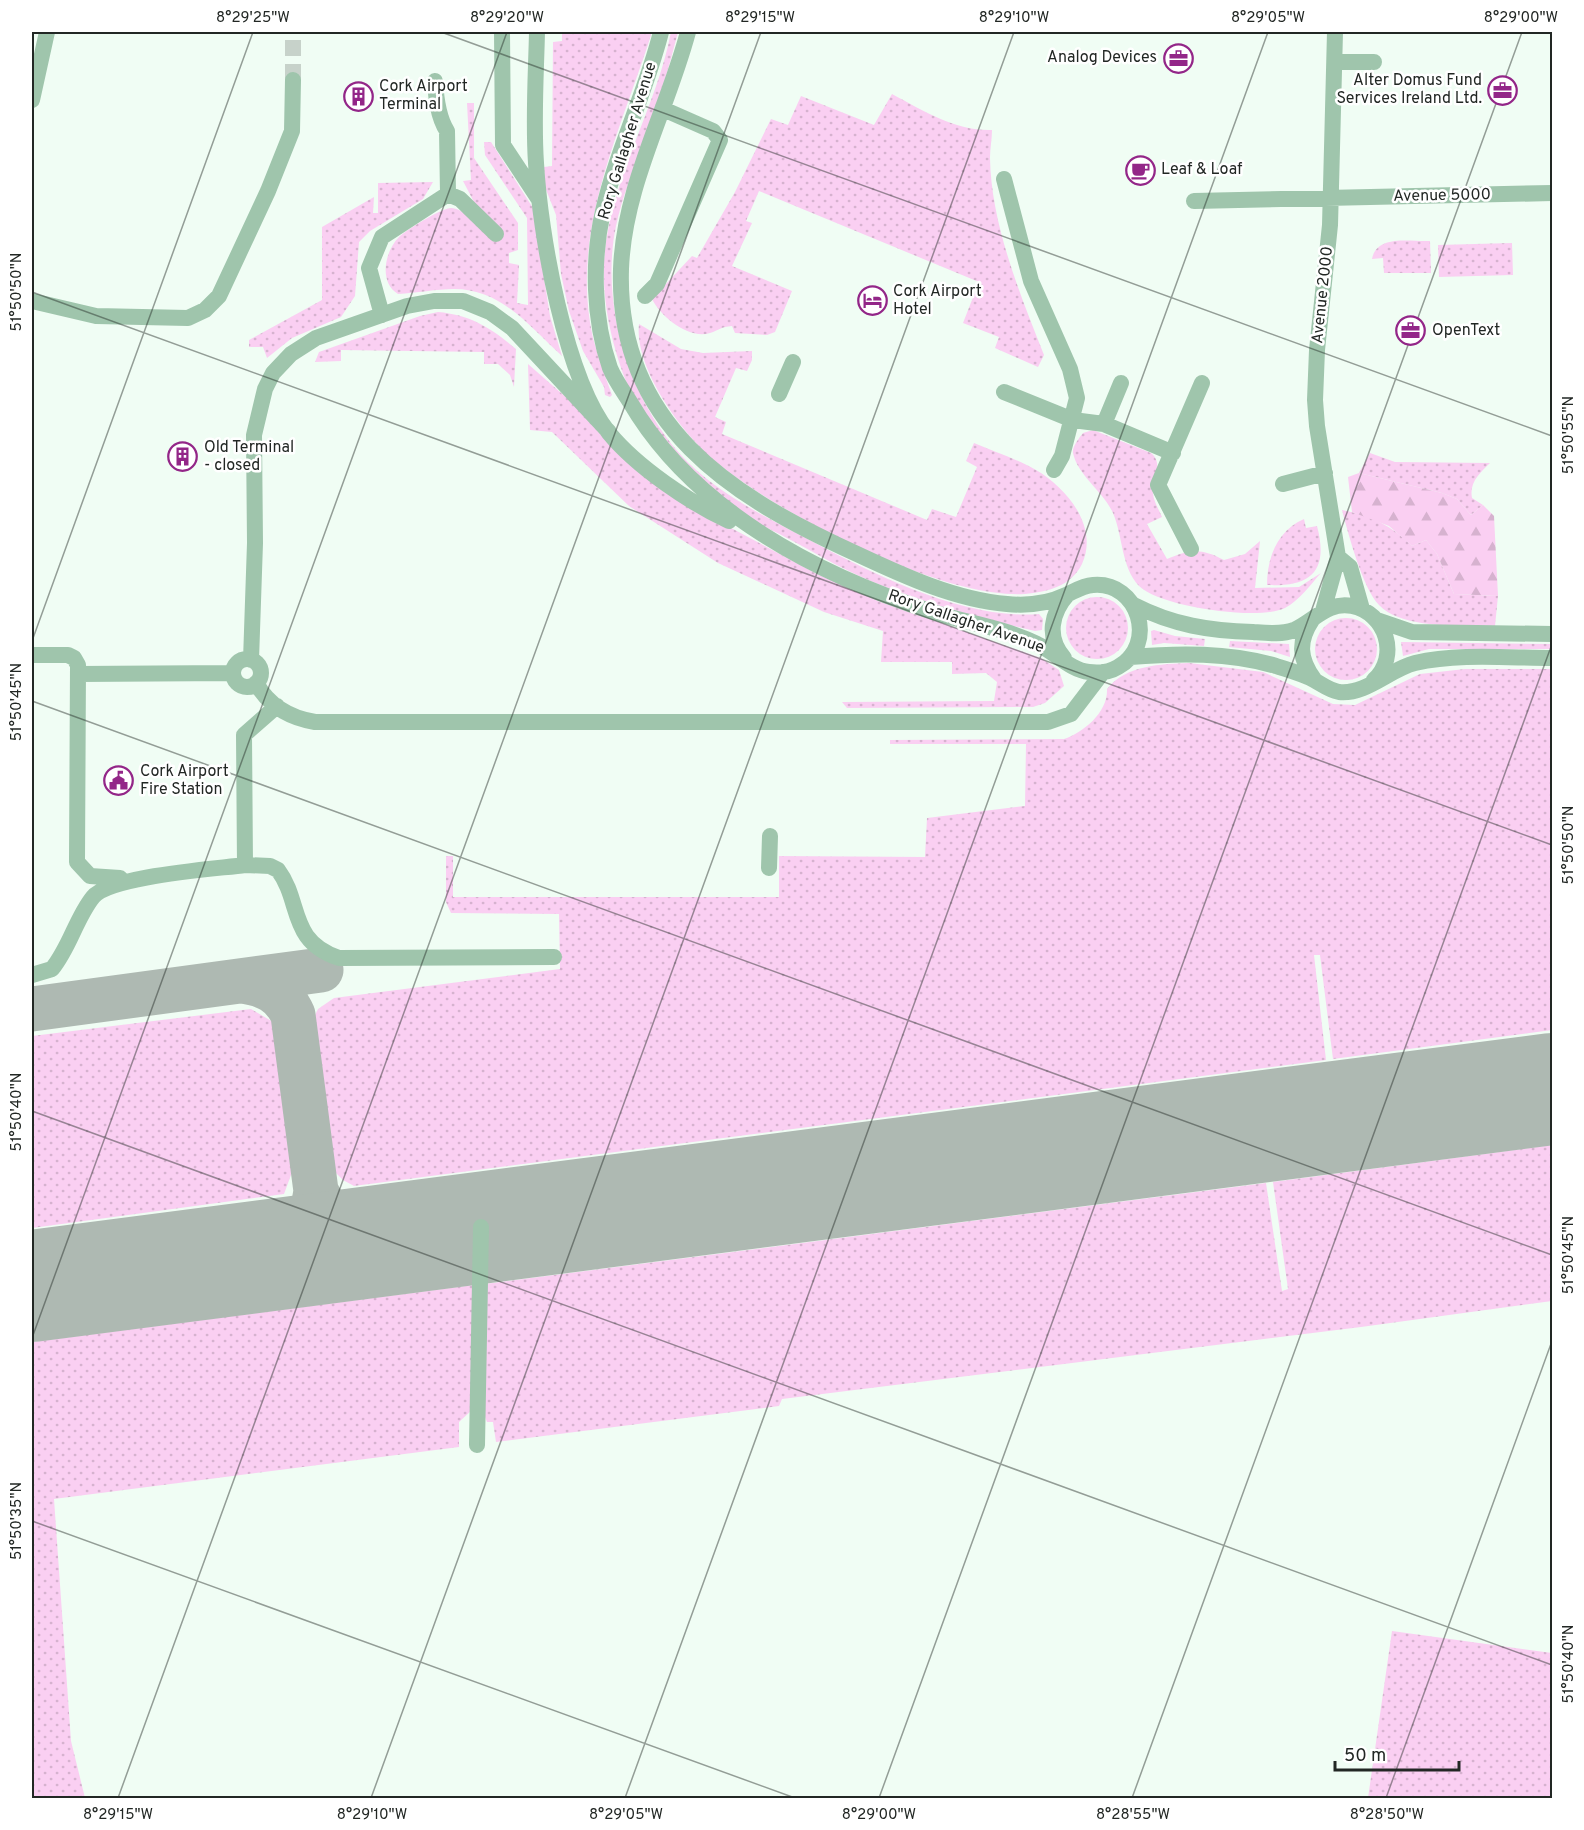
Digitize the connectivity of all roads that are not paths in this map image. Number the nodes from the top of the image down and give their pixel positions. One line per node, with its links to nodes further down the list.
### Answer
1 (47, 32): 11 (street)
2 (502, 32): 17 (street)
3 (537, 32): 17 (street)
4 (661, 32): 35 (street, Rory Gallagher Avenue)
5 (688, 32): 12 (street, Rory Gallagher Avenue)
6 (1335, 32): 7 (street, Avenue 2000)
7 (1335, 62): 8 (street); 16 (street, Avenue 2000)
8 (1374, 62)
9 (293, 80): 21 (street)
10 (435, 81): 15 (street)
11 (32, 100)
12 (663, 109): 20 (street); 38 (street, Rory Gallagher Avenue)
13 (1004, 179): 28 (street)
14 (1552, 193): 16 (street, Avenue 5000)
15 (448, 194): 19 (street); 22 (street)
16 (1331, 198): 18 (street, Avenue 5000); 33 (street, Avenue 2000)
17 (541, 201): 30 (street)
18 (1194, 201)
19 (496, 234)
20 (645, 296)
21 (32, 301)
22 (382, 315): 30 (street); 47 (street)
23 (793, 362): 27 (street)
24 (1122, 383): 29 (street)
25 (1202, 383): 31 (street)
26 (1004, 392): 28 (street)
27 (779, 394)
28 (1073, 420): 29 (street); 32 (street)
29 (1104, 424): 31 (street)
30 (609, 432): 35 (street)
31 (1173, 453): 36 (street)
32 (1054, 470)
33 (1325, 473): 34 (street); 37 (street, Avenue 2000)
34 (1283, 484)
35 (771, 540): 48 (street, Rory Gallagher Avenue)
36 (1191, 549)
37 (1338, 557): 40 (street); 41 (street)
38 (1068, 594): 39 (street, Rory Gallagher Avenue); 48 (street, Rory Gallagher Avenue)
39 (1134, 605): 41 (street, Rory Gallagher Avenue); 45 (street)
40 (1362, 609): 41 (street, Rory Gallagher Avenue); 42 (street)
41 (1317, 615): 52 (street)
42 (1377, 620): 43 (street); 54 (street)
43 (1552, 634)
44 (32, 654): 51 (street)
45 (1130, 657): 49 (street); 52 (street)
46 (1552, 658): 54 (street)
47 (251, 660): 50 (street); 53 (street)
48 (1076, 667): 49 (street, Rory Gallagher Avenue); 55 (street)
49 (1103, 672): 55 (street)
50 (233, 673): 51 (street); 53 (street)
51 (78, 674): 60 (street)
52 (1314, 679): 54 (street)
53 (256, 683): 56 (street)
54 (1367, 686)
55 (1087, 693): 56 (street)
56 (277, 706): 58 (street)
57 (770, 836): 59 (street)
58 (245, 865): 60 (street); 61 (street)
59 (769, 868)
60 (148, 878): 62 (street)
61 (555, 957)
62 (32, 975)
63 (481, 1227): 64 (street)
64 (477, 1445)

